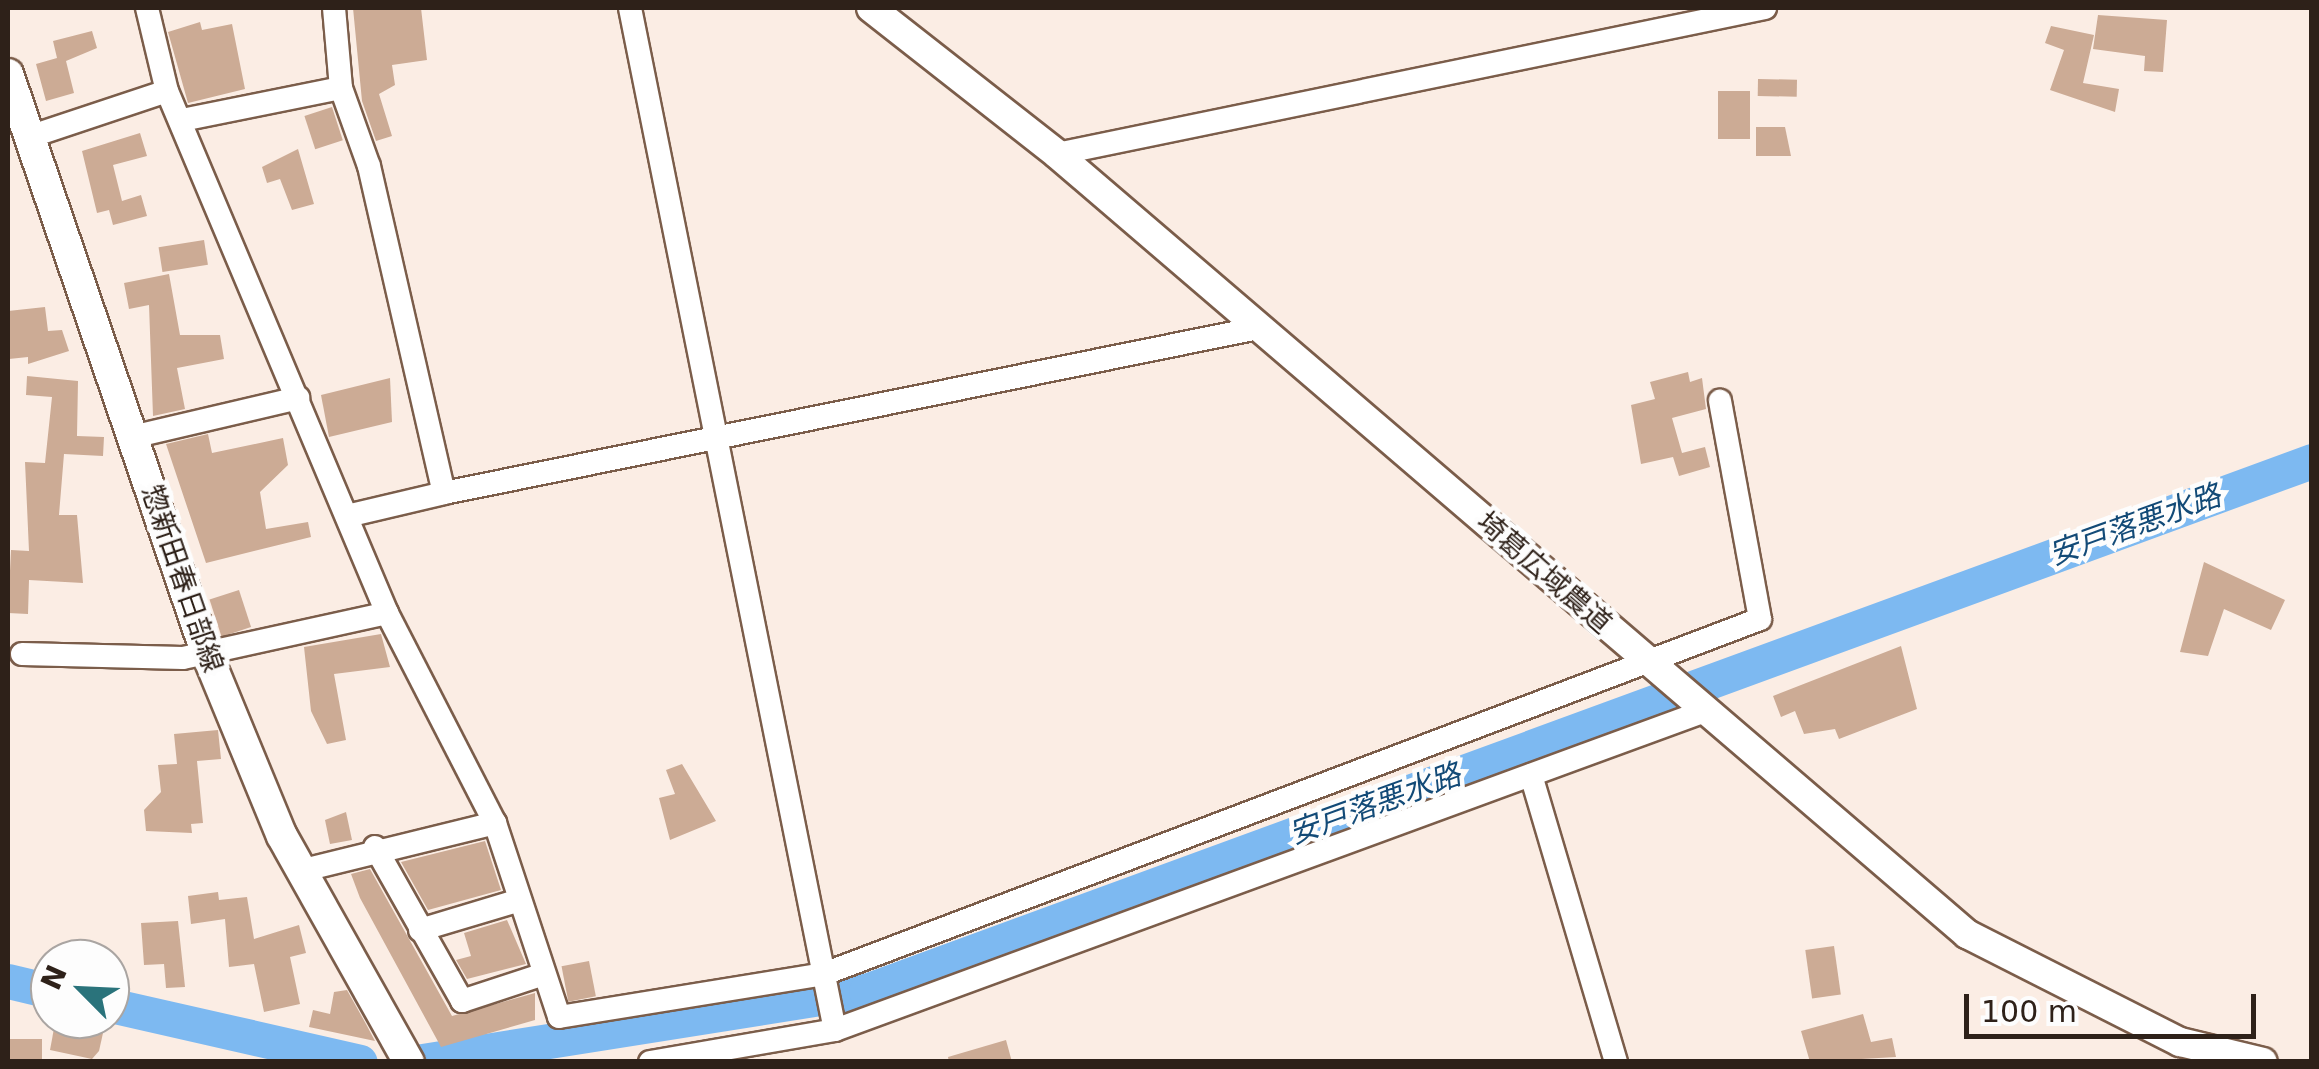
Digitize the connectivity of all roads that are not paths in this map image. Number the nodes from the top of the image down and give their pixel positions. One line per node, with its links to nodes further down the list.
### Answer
1 (147, 8): 8 (street)
2 (334, 8): 7 (street)
3 (630, 8): 16 (street)
4 (870, 8): 11 (street, 埼葛広域農道)
5 (1765, 8): 11 (street)
6 (8, 74): 10 (main road, 惣新田春日部線)
7 (341, 88): 9 (street); 17 (street)
8 (167, 91): 9 (street); 10 (street)
9 (182, 120): 13 (street)
10 (32, 136): 15 (main road, 惣新田春日部線)
11 (1058, 154): 12 (street, 埼葛広域農道)
12 (1258, 328): 16 (street); 22 (street, 埼葛広域農道)
13 (298, 398): 15 (street); 18 (street)
14 (1720, 400): 22 (street)
15 (132, 437): 20 (main road, 惣新田春日部線)
16 (718, 440): 17 (street); 31 (street)
17 (444, 493): 18 (street)
18 (347, 516): 19 (street)
19 (388, 613): 20 (street); 25 (street)
20 (206, 652): 21 (street); 27 (main road, 惣新田春日部線)
21 (22, 654)
22 (1655, 669): 23 (street, 埼葛広域農道); 31 (street)
23 (1702, 708): 24 (street); 36 (street, 埼葛広域農道)
24 (1531, 775): 32 (street); 35 (street)
25 (495, 823): 26 (street); 28 (street)
26 (375, 848): 27 (street); 29 (street)
27 (304, 870): 33 (main road, 惣新田春日部線)
28 (520, 900): 29 (street); 30 (street)
29 (420, 930): 30 (street)
30 (544, 974): 31 (street)
31 (824, 974): 32 (street)
32 (835, 1030): 34 (street)
33 (409, 1062)
34 (650, 1062)
35 (1616, 1062)
36 (2264, 1062)

